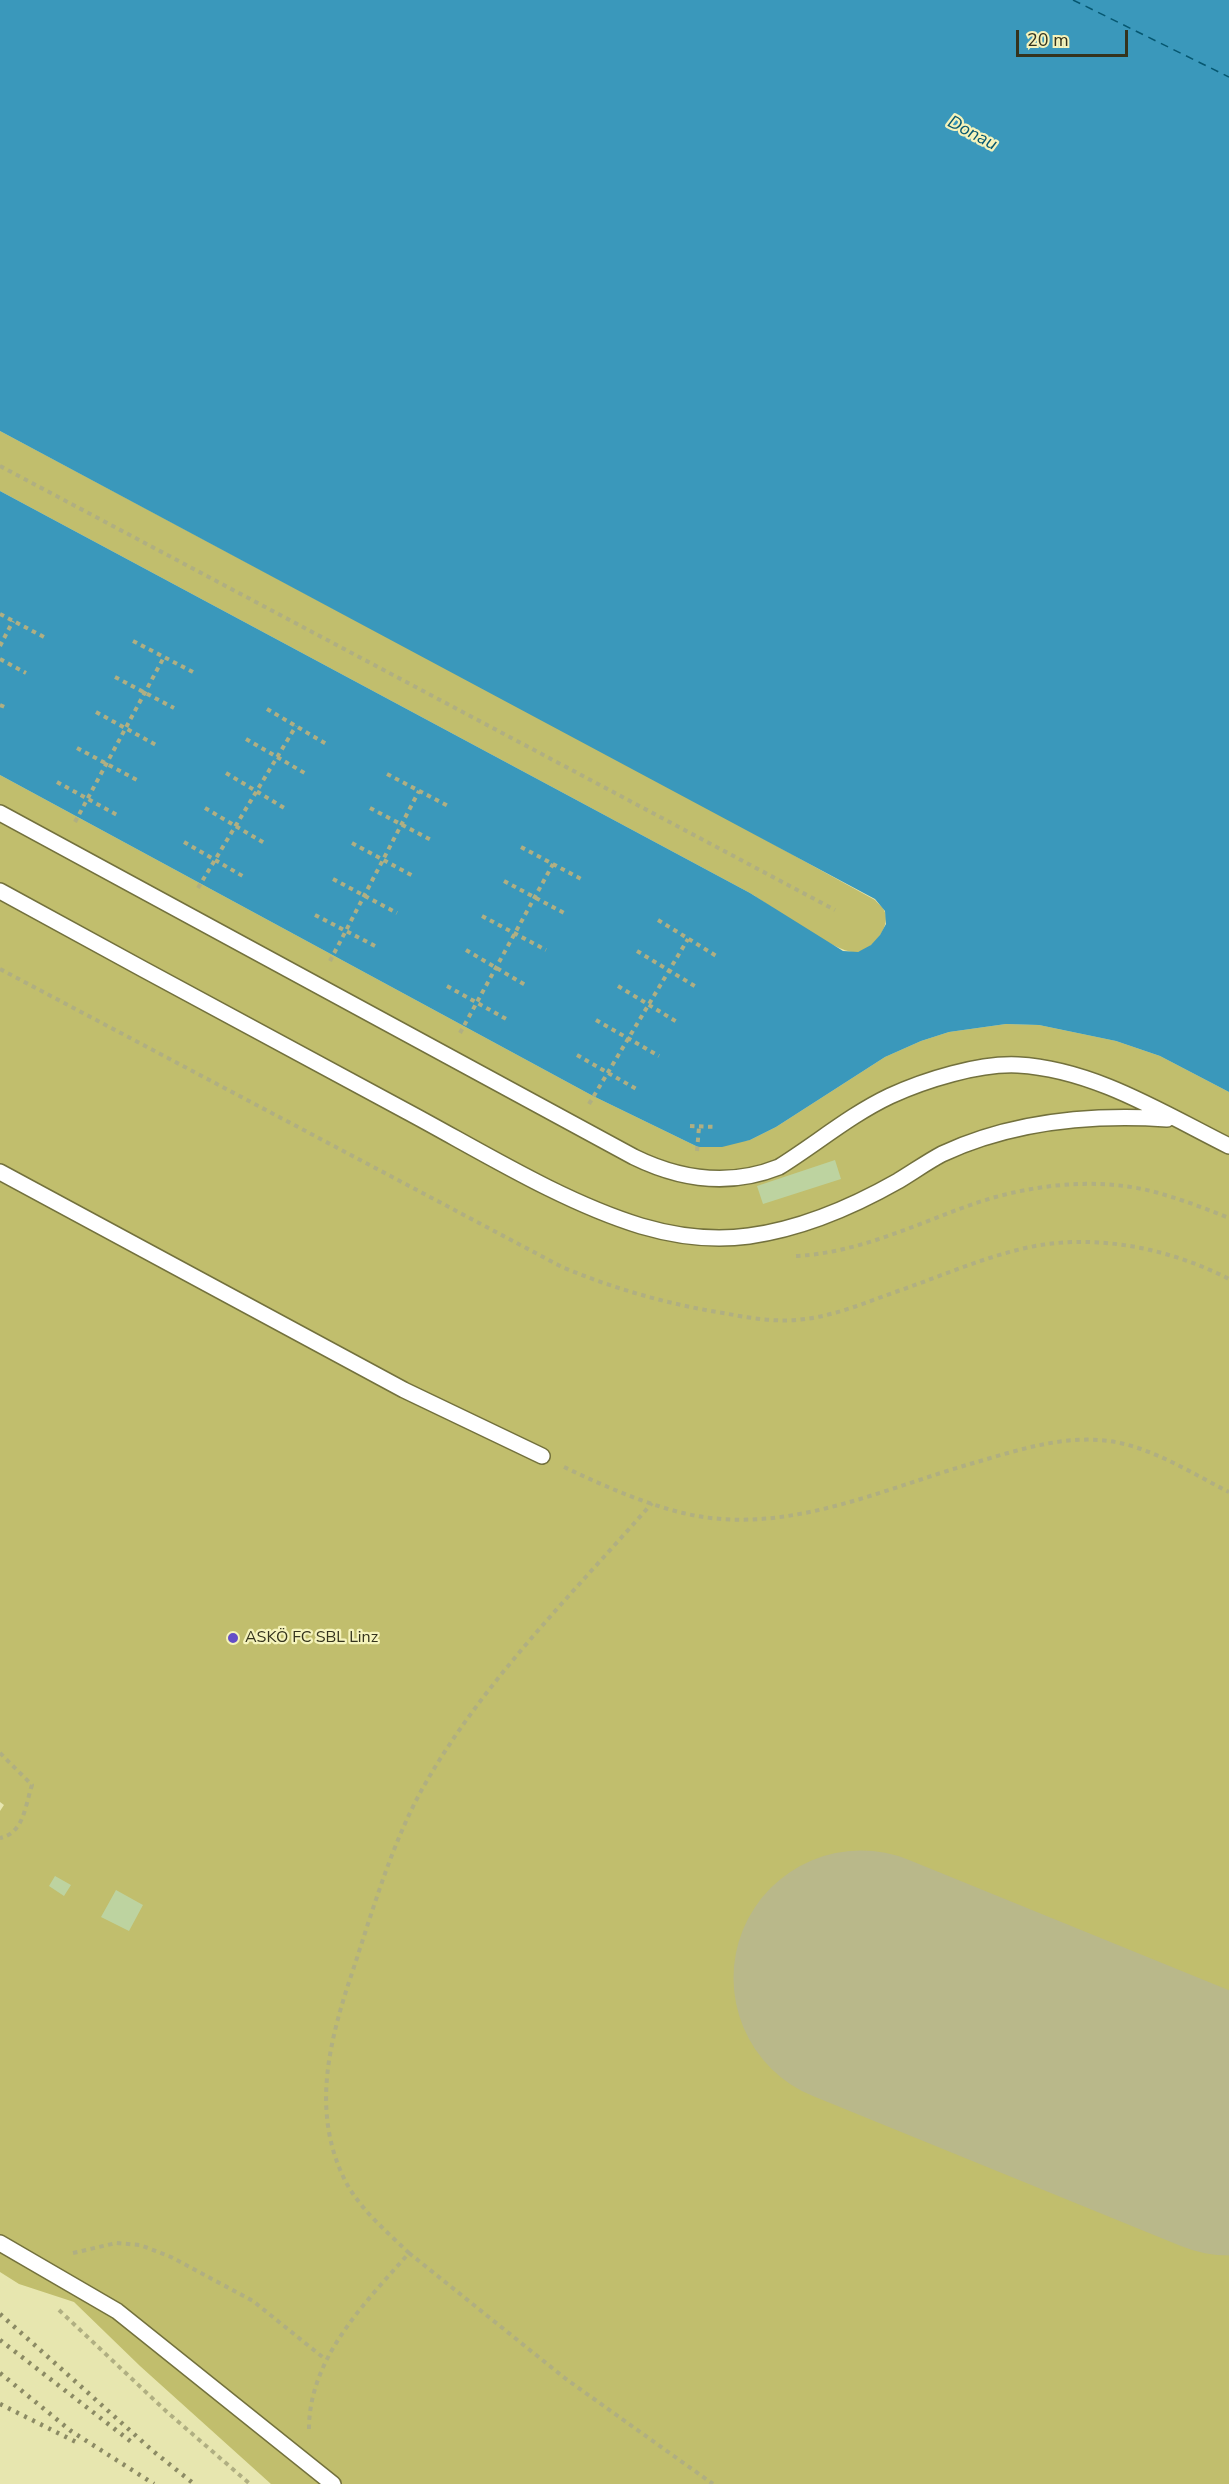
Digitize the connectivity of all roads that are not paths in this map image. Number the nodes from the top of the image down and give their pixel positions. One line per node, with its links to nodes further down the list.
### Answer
1 (0, 813): 3 (lane)
2 (0, 891): 3 (lane)
3 (1176, 1120): 4 (lane)
4 (1229, 1146)
5 (0, 1172): 6 (lane)
6 (542, 1456)
7 (0, 2243): 8 (lane)
8 (333, 2484)

